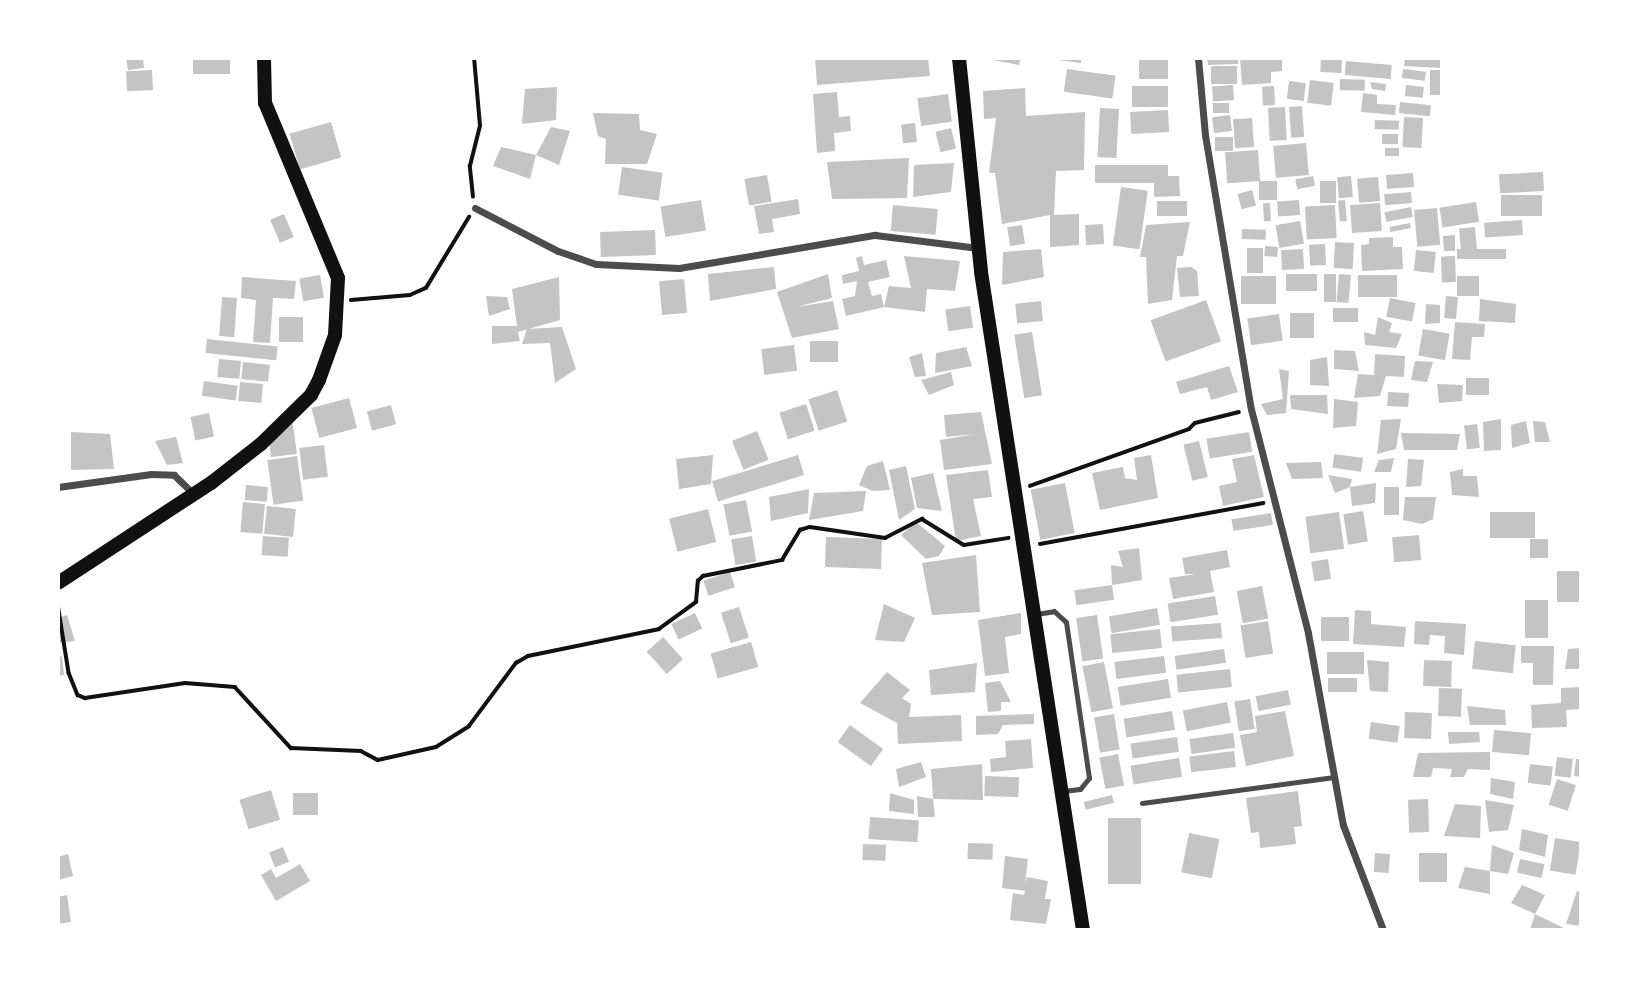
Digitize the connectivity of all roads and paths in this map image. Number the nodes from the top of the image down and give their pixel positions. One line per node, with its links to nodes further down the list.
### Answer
1 (264, 58): 7 (main road)
2 (474, 58): 5 (path)
3 (959, 58): 6 (main road)
4 (1198, 58): 8 (street)
5 (475, 208): 6 (street); 7 (path)
6 (978, 248): 10 (main road)
7 (339, 302): 11 (main road)
8 (1251, 409): 10 (path); 12 (street)
9 (58, 487): 11 (street)
10 (1017, 488): 13 (main road)
11 (194, 494): 14 (main road)
12 (1275, 500): 13 (path); 17 (street)
13 (1025, 541): 15 (path); 16 (main road)
14 (58, 583)
15 (58, 604)
16 (1036, 614): 18 (main road); 18 (lane)
17 (1334, 777): 19 (lane); 21 (street)
18 (1062, 792): 20 (main road)
19 (1142, 803)
20 (1083, 930)
21 (1383, 930)

